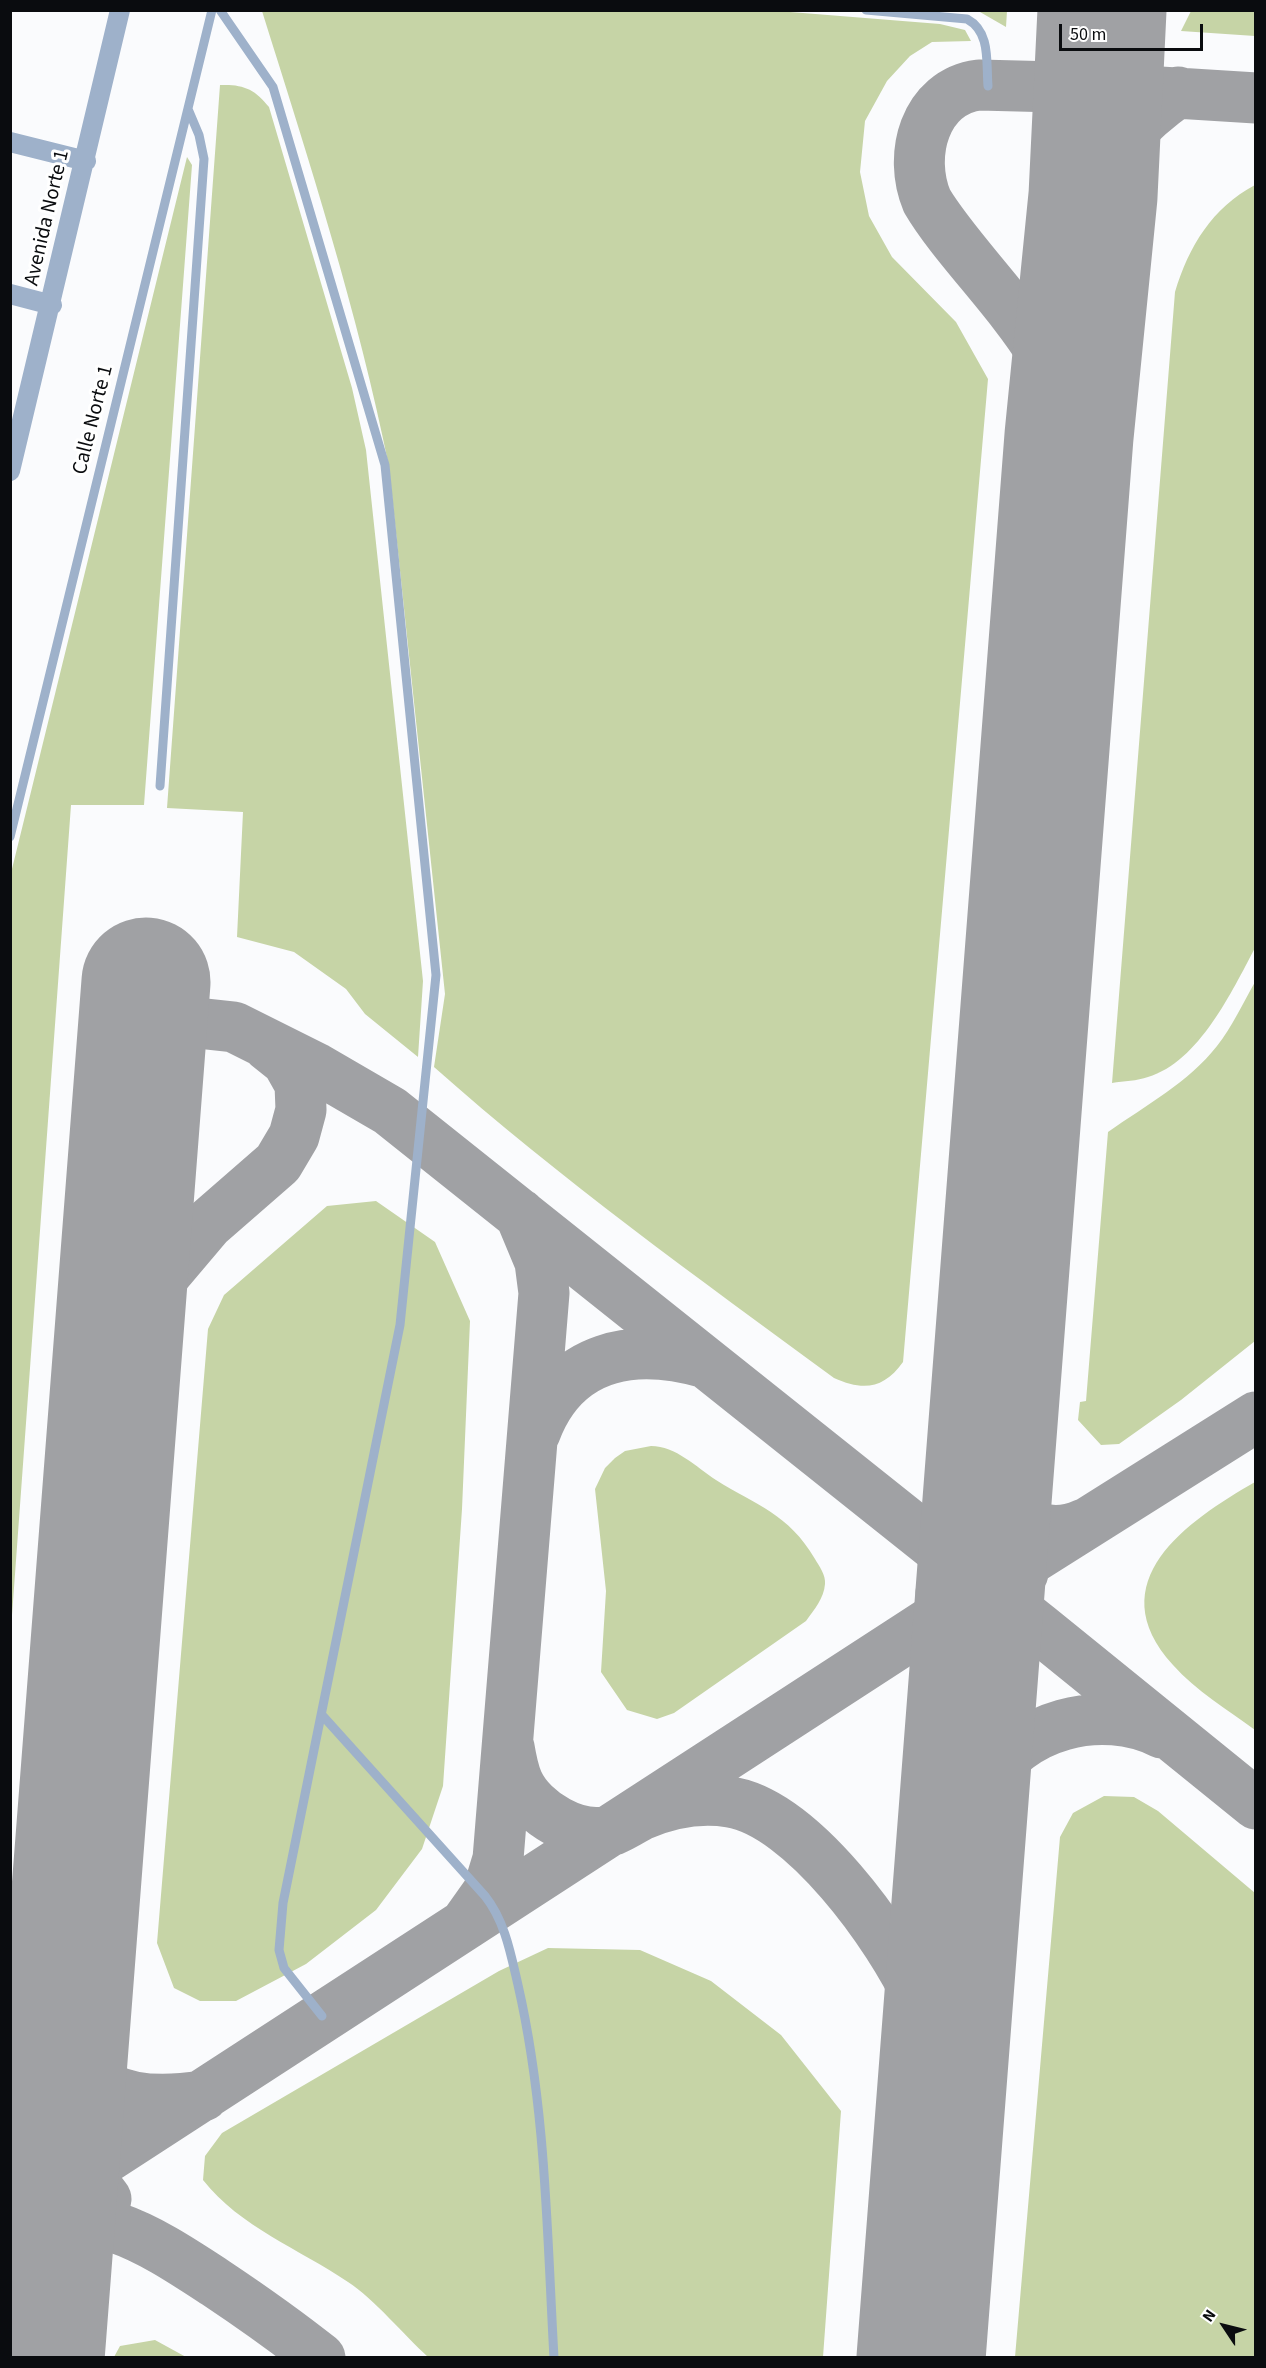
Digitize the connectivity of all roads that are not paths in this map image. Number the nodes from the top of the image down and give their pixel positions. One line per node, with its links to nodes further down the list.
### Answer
1 (212, 10): 6 (lane, Calle Norte 1)
2 (220, 10): 15 (lane)
3 (866, 10): 5 (lane)
4 (117, 11): 8 (street, Avenida Norte 1)
5 (988, 86)
6 (188, 109): 13 (lane); 14 (lane, Calle Norte 1)
7 (10, 142): 8 (street)
8 (86, 161): 10 (street, Avenida Norte 1)
9 (10, 294): 10 (street)
10 (52, 304): 11 (street, Avenida Norte 1)
11 (14, 446): 12 (street, Avenida Norte 1)
12 (10, 471)
13 (160, 786)
14 (10, 837)
15 (322, 1715): 16 (lane); 17 (lane)
16 (322, 2016)
17 (554, 2358)

